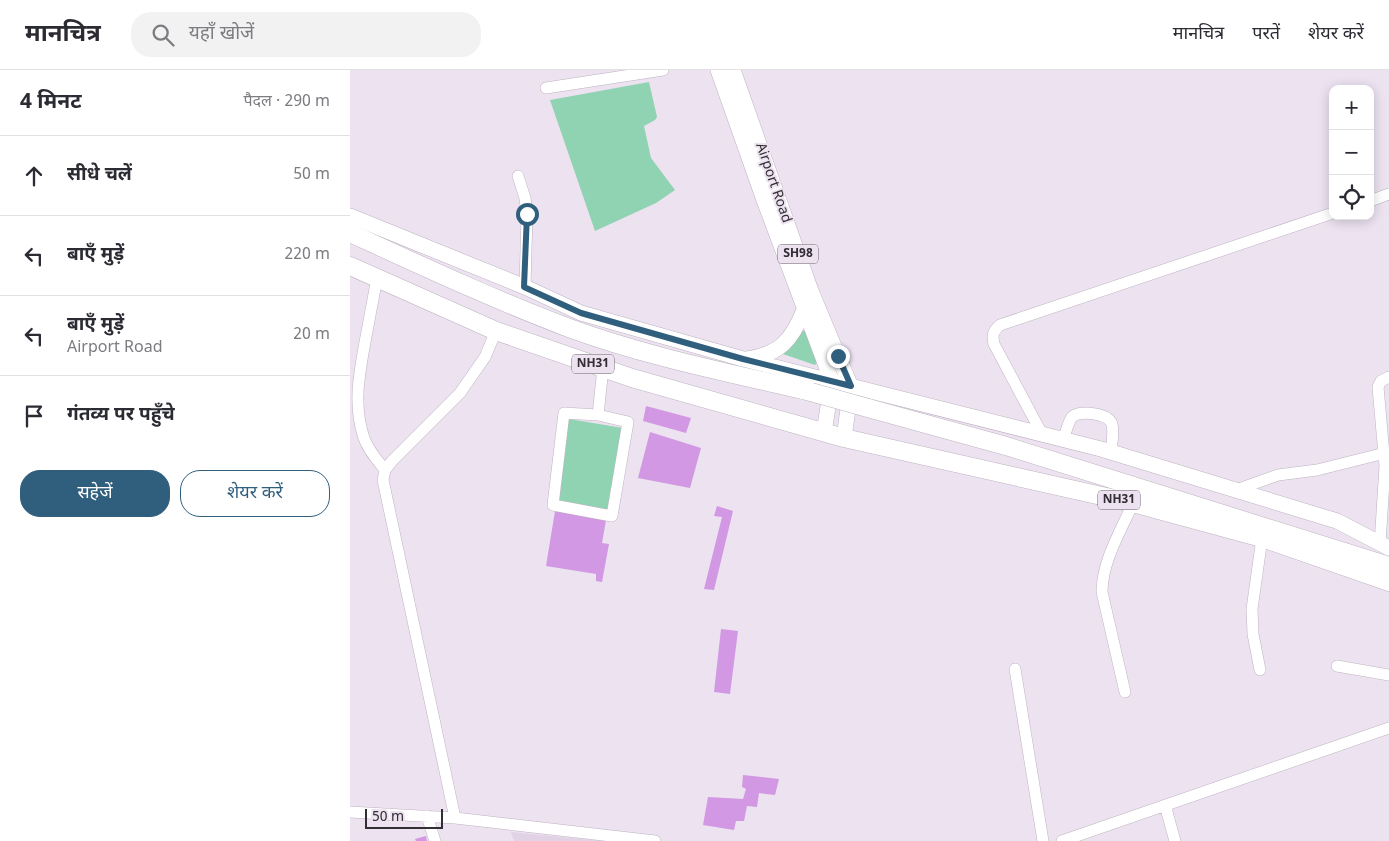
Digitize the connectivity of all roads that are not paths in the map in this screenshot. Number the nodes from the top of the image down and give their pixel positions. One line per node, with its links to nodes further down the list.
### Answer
1 (663, 70): 4 (street)
2 (718, 70): 14 (main road, SH98)
3 (733, 70): 20 (main road, Airport Road / SH98)
4 (546, 88)
5 (518, 176): 13 (street)
6 (1389, 194): 7 (street)
7 (1374, 200)
8 (1329, 214): 23 (street)
9 (350, 216): 13 (main road)
10 (350, 233): 33 (highway, NH31, bridge)
11 (350, 266): 12 (highway, NH31)
12 (377, 278): 15 (highway, NH31); 28 (street)
13 (524, 287): 16 (main road)
14 (804, 310): 16 (main road); 19 (main road, SH98)
15 (496, 331): 17 (highway, NH31); 28 (street)
16 (743, 359): 19 (main road)
17 (603, 368): 21 (street); 22 (highway, NH31)
18 (1389, 377): 27 (street)
19 (832, 382): 20 (main road); 22 (main road)
20 (851, 386): 23 (main road); 24 (main road)
21 (598, 415): 21 (street)
22 (824, 432): 24 (highway, NH31)
23 (1042, 434): 25 (main road)
24 (844, 438): 30 (highway, NH31)
25 (1063, 439): 26 (main road); 26 (street)
26 (1111, 452): 29 (main road)
27 (1384, 453): 29 (street); 32 (street)
28 (385, 470): 44 (street)
29 (1236, 490): 32 (main road)
30 (1133, 504): 31 (highway, NH31); 39 (street)
31 (1262, 538): 34 (highway, NH31); 37 (street)
32 (1385, 546)
33 (1389, 566)
34 (1389, 582)
35 (1337, 666): 38 (street)
36 (1015, 669): 48 (street)
37 (1260, 670)
38 (1389, 675)
39 (1125, 692)
40 (1389, 728): 41 (street)
41 (1165, 805): 49 (street); 50 (street)
42 (350, 812): 43 (street)
43 (427, 816): 44 (street); 46 (street)
44 (455, 818): 45 (street)
45 (621, 839): 47 (street)
46 (435, 841)
47 (654, 841)
48 (1043, 841)
49 (1062, 841)
50 (1174, 841)

